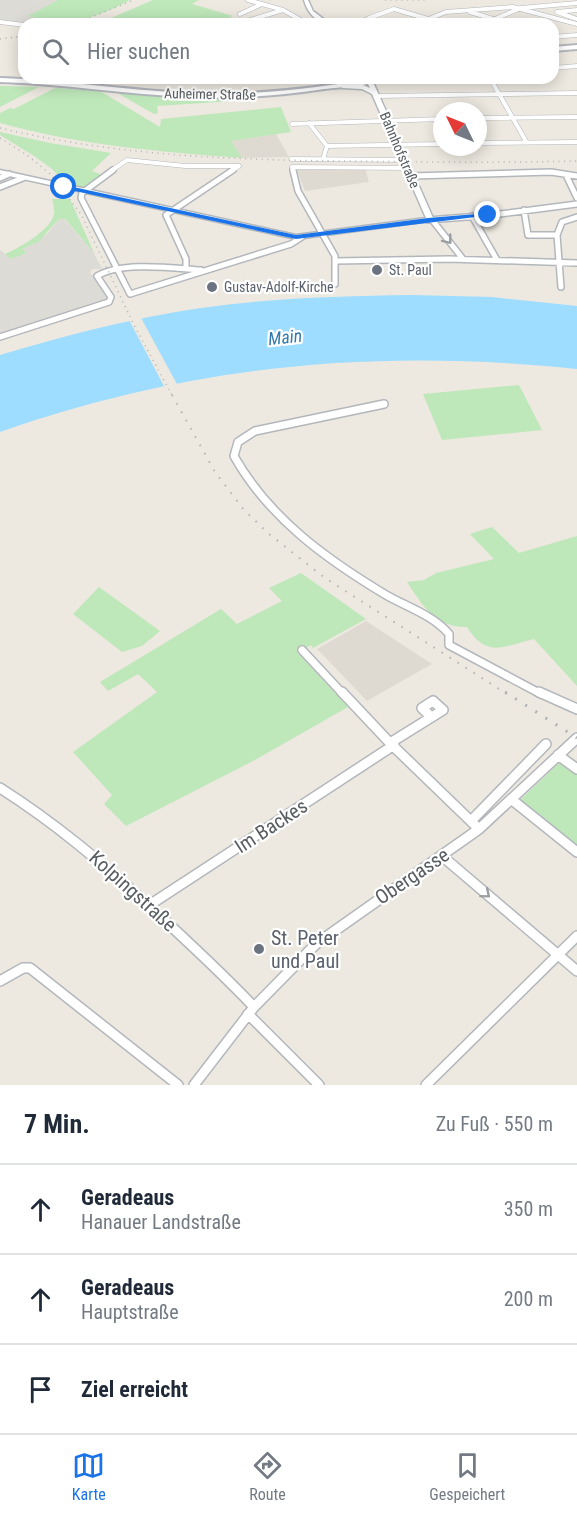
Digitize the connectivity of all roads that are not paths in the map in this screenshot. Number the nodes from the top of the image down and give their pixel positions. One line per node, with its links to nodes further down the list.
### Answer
1 (248, 0): 4 (street)
2 (306, 0): 11 (street)
3 (577, 3): 5 (street)
4 (263, 4): 6 (street); 9 (street)
5 (520, 8): 7 (street); 16 (street); 17 (street)
6 (283, 10): 9 (street); 10 (street)
7 (464, 10): 14 (street); 15 (street)
8 (577, 10): 19 (street)
9 (256, 18)
10 (297, 18)
11 (319, 18)
12 (369, 18): 13 (street)
13 (425, 18)
14 (430, 18)
15 (491, 18)
16 (496, 18)
17 (556, 18)
18 (559, 19): 21 (street)
19 (577, 19)
20 (0, 22): 22 (street)
21 (577, 24)
22 (18, 25)
23 (577, 35): 24 (street)
24 (559, 36)
25 (577, 49): 26 (main road)
26 (559, 50)
27 (577, 66): 28 (street)
28 (559, 68)
29 (18, 77): 30 (main road, Auheimer Straße)
30 (0, 78): 31 (main road, Auheimer Straße)
31 (18, 79)
32 (72, 84): 34 (main road, Auheimer Straße)
33 (115, 84): 34 (main road, Auheimer Straße)
34 (343, 84): 39 (street)
35 (370, 84): 39 (street, Bahnhofstraße)
36 (494, 84): 38 (street)
37 (577, 93): 38 (street)
38 (501, 94): 39 (street); 42 (street)
39 (376, 95): 44 (street, Bahnhofstraße)
40 (577, 117): 42 (street)
41 (487, 118): 42 (street)
42 (513, 118): 49 (street)
43 (433, 119): 44 (street)
44 (387, 120): 45 (street); 50 (street, Bahnhofstraße)
45 (309, 123): 46 (street); 52 (street)
46 (291, 124)
47 (577, 142): 49 (street)
48 (487, 143): 49 (street)
49 (527, 143)
50 (398, 144): 51 (street); 52 (street); 55 (street, Bahnhofstraße)
51 (433, 144)
52 (327, 146): 54 (street)
53 (291, 159): 54 (street)
54 (322, 159): 55 (street)
55 (405, 160): 56 (street, Bahnhofstraße)
56 (408, 168): 60 (street, Bahnhofstraße); 73 (street)
57 (0, 172): 58 (street)
58 (9, 174): 62 (street); 63 (street)
59 (566, 175): 60 (street); 61 (street); 66 (street)
60 (411, 176): 72 (street, Bahnhofstraße)
61 (577, 176)
62 (0, 178)
63 (23, 178): 64 (street); 65 (street)
64 (0, 186)
65 (84, 191): 68 (street); 68 (street); 81 (street)
66 (577, 198)
67 (577, 204): 69 (street)
68 (172, 210): 75 (street); 82 (street)
69 (524, 210): 70 (street); 74 (street)
70 (472, 216): 72 (street); 77 (street)
71 (577, 217): 74 (street)
72 (431, 220): 73 (street); 76 (street, one-way to 76)
73 (324, 234): 75 (street); 78 (street)
74 (557, 235): 79 (street)
75 (302, 237): 83 (street)
76 (463, 259): 77 (street); 78 (street)
77 (497, 260): 79 (street)
78 (336, 261): 84 (street)
79 (560, 263): 80 (street); 85 (street)
80 (577, 263)
81 (118, 269): 82 (street); 83 (street); 86 (street)
82 (186, 269): 83 (street)
83 (210, 270)
84 (335, 284)
85 (561, 287)
86 (0, 337)
87 (384, 404): 89 (street)
88 (302, 650): 92 (street)
89 (577, 709)
90 (431, 717): 92 (street, Im Backes)
91 (577, 738): 94 (street, Obergasse)
92 (392, 744): 98 (street); 102 (street, Im Backes)
93 (546, 744): 98 (street)
94 (558, 755): 95 (street); 97 (street, Obergasse)
95 (577, 769)
96 (0, 788): 102 (street, Kolpingstraße)
97 (511, 799): 99 (street, Obergasse); 100 (street)
98 (471, 821): 99 (street)
99 (479, 829): 101 (street, Obergasse)
100 (577, 852)
101 (442, 856): 104 (street, one-way to 104); 107 (street, Obergasse)
102 (147, 906): 107 (street, Kolpingstraße)
103 (577, 936): 104 (street)
104 (558, 955): 105 (street); 111 (street)
105 (577, 971)
106 (0, 981): 108 (street)
107 (251, 1010): 109 (street, Obergasse); 110 (street, Kolpingstraße)
108 (178, 1085)
109 (194, 1085)
110 (319, 1085)
111 (426, 1085)

